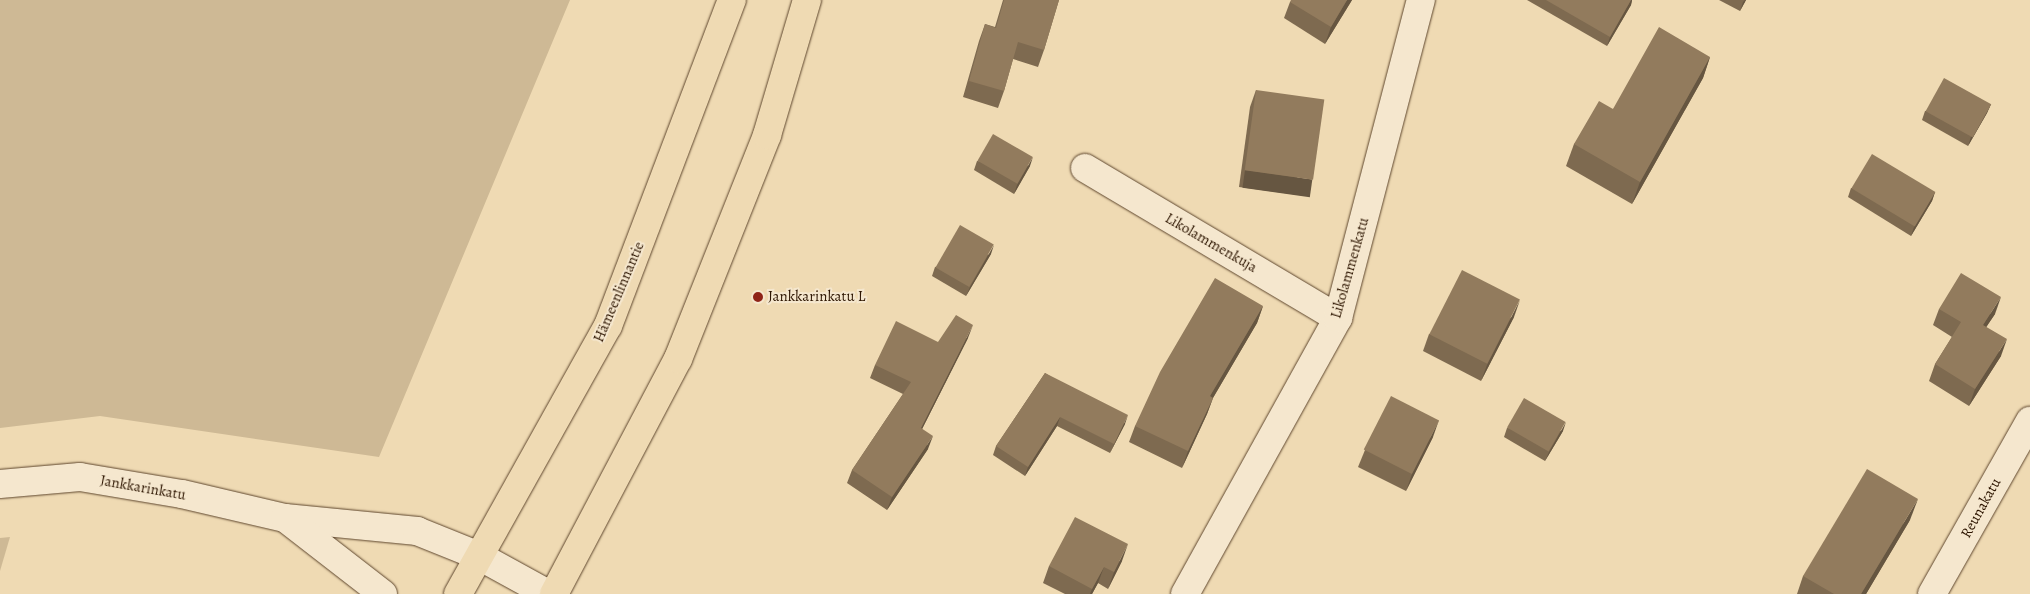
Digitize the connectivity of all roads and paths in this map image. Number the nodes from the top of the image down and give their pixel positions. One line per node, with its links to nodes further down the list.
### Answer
1 (732, 0): 9 (main road, Hämeenlinnantie)
2 (807, 0): 13 (main road)
3 (1421, 0): 5 (street, Likolammenkatu)
4 (1084, 168): 5 (street, Likolammenkuja)
5 (1338, 318): 14 (street, Likolammenkatu)
6 (2030, 421): 15 (street, Reunakatu)
7 (0, 484): 8 (street, Jankkarinkatu)
8 (284, 518): 9 (street, Jankkarinkatu); 10 (street, Jankkarinkatu)
9 (479, 556): 11 (main road, Hämeenlinnantie); 12 (street, Jankkarinkatu)
10 (384, 594)
11 (458, 594)
12 (548, 594)
13 (554, 594)
14 (1185, 594)
15 (1932, 594)

